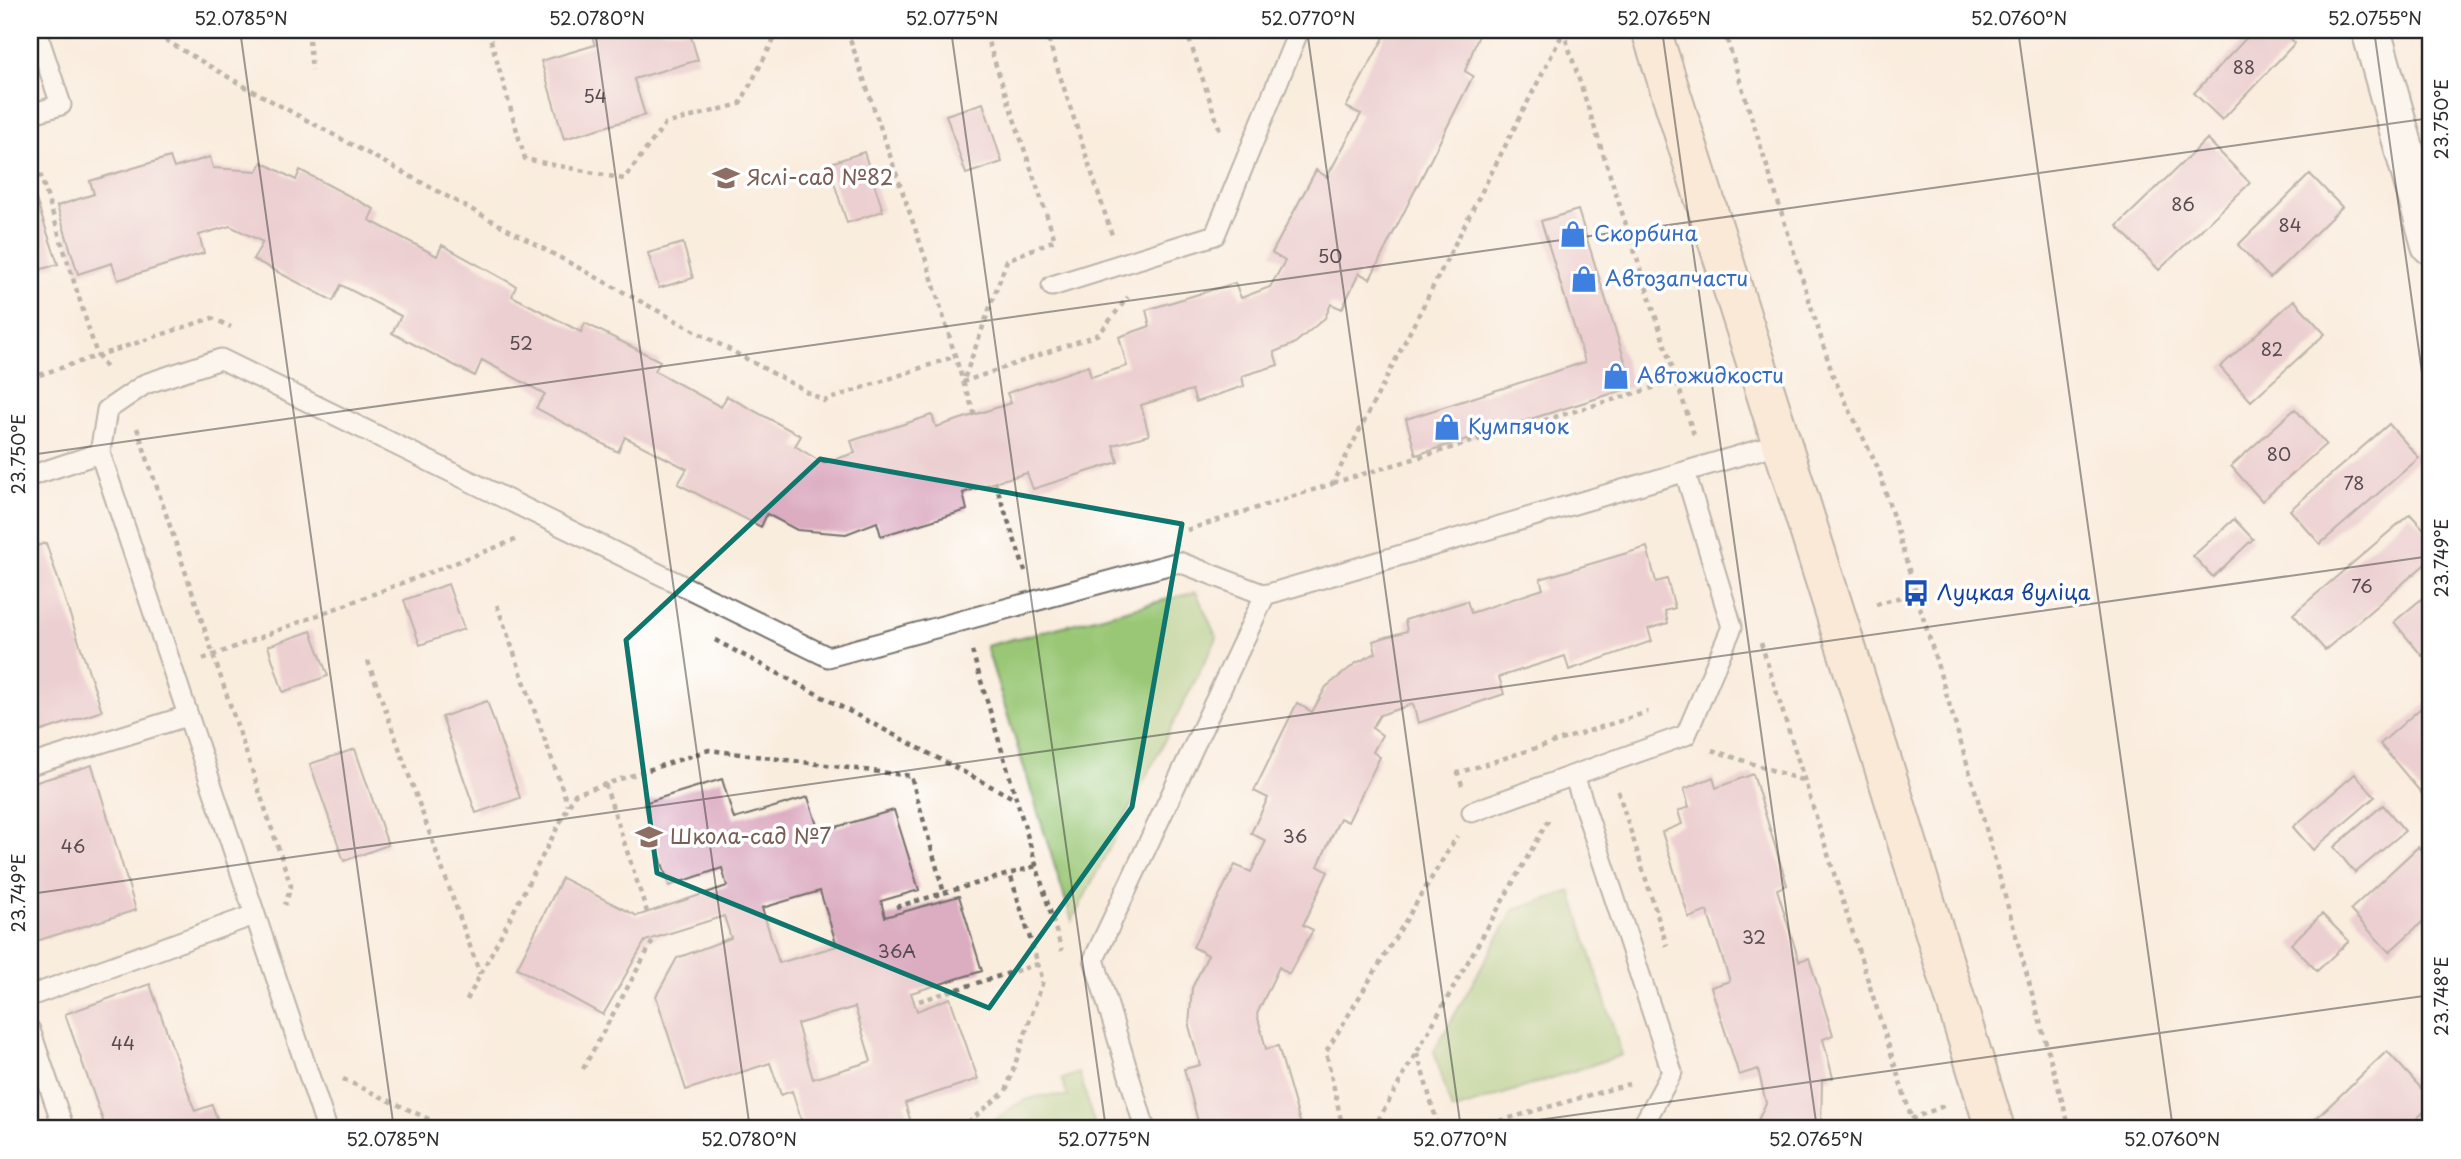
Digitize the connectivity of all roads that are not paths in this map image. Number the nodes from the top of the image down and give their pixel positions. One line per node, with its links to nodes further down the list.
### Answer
1 (36, 30): 5 (lane)
2 (1299, 30): 7 (lane)
3 (1651, 30): 8 (main road)
4 (2371, 30): 6 (street)
5 (30, 114)
6 (2431, 245)
7 (1052, 286)
8 (1782, 443): 10 (lane); 24 (main road)
9 (100, 453): 11 (lane); 12 (lane); 13 (lane)
10 (1685, 472): 12 (lane); 15 (lane)
11 (30, 476)
12 (1265, 595): 22 (lane)
13 (187, 716): 14 (lane); 17 (lane)
14 (30, 765)
15 (1574, 775): 16 (lane); 23 (lane)
16 (1472, 812)
17 (254, 915): 18 (lane); 21 (lane)
18 (30, 996)
19 (30, 1030): 20 (lane)
20 (64, 1129)
21 (327, 1129)
22 (1145, 1129)
23 (1642, 1129)
24 (1995, 1129)

